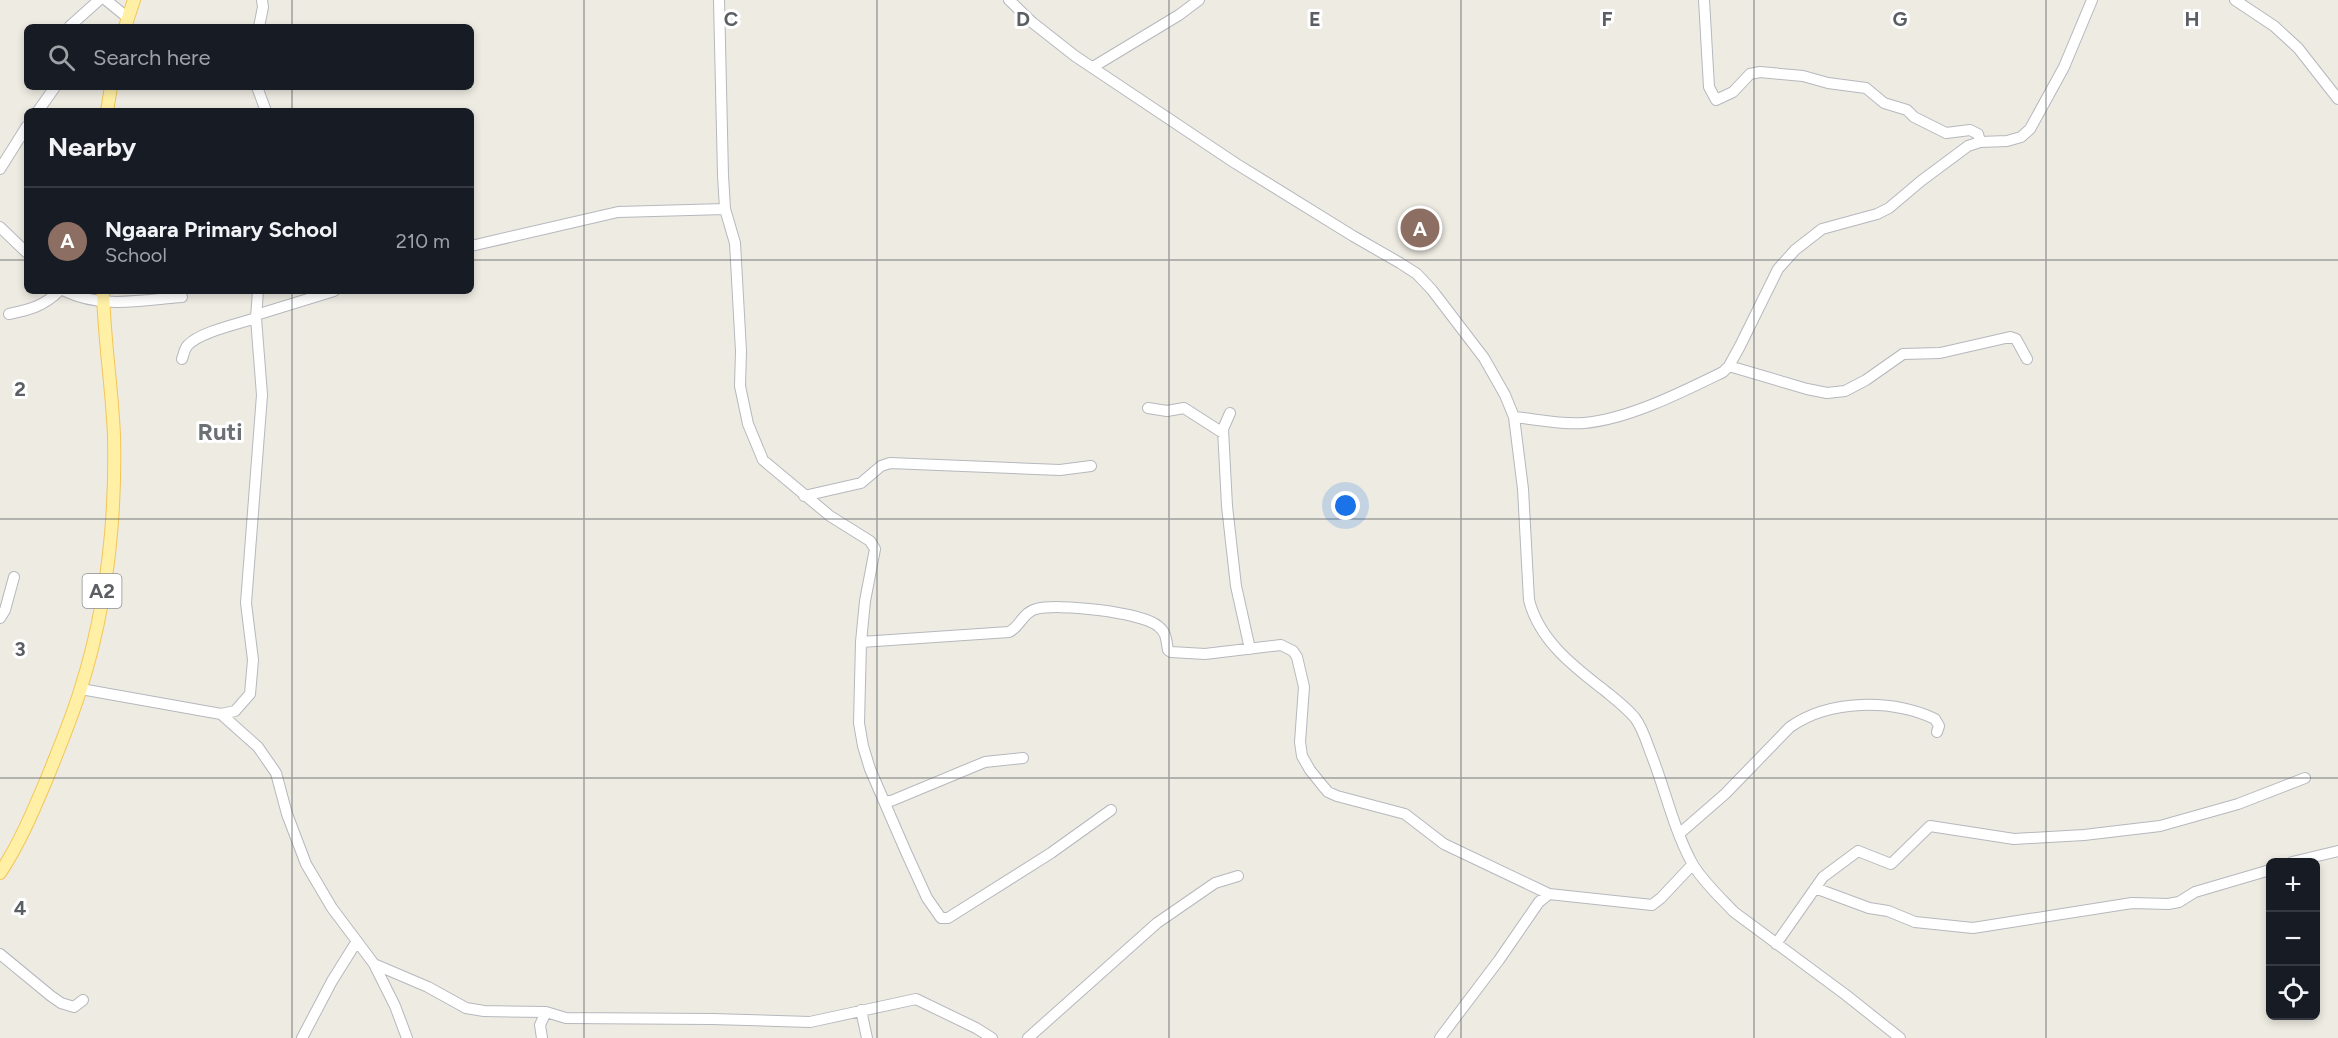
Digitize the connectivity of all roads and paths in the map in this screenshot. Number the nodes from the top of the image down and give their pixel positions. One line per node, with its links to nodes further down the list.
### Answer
1 (134, 0): 10 (main road)
2 (262, 0): 12 (street)
3 (719, 0): 24 (street)
4 (1009, 0): 13 (street)
5 (1199, 0): 13 (street)
6 (1704, 0): 22 (street)
7 (2092, 0): 22 (street)
8 (2235, 0): 17 (street)
9 (106, 1): 10 (street); 11 (street)
10 (126, 22)
11 (73, 24)
12 (260, 24)
13 (1094, 67): 41 (street)
14 (54, 90): 18 (street)
15 (110, 90): 19 (main road)
16 (258, 90): 20 (street)
17 (2338, 99)
18 (40, 108)
19 (108, 108)
20 (265, 108)
21 (24, 131): 23 (street)
22 (1980, 142): 38 (street)
23 (0, 169)
24 (725, 209): 26 (street); 44 (street)
25 (0, 227): 27 (street)
26 (474, 245)
27 (24, 250)
28 (56, 294): 34 (street)
29 (71, 294): 32 (street)
30 (258, 294): 35 (street)
31 (325, 294): 35 (street)
32 (103, 297): 33 (street); 49 (main road, A2)
33 (182, 297)
34 (9, 314)
35 (256, 317): 36 (street); 50 (street)
36 (182, 359)
37 (2027, 359): 38 (street)
38 (1729, 366): 41 (street)
39 (1148, 408): 42 (street)
40 (1230, 413): 42 (street)
41 (1514, 417): 56 (street)
42 (1223, 433): 48 (street)
43 (1091, 466): 44 (street)
44 (804, 496): 47 (street)
45 (14, 577): 46 (street)
46 (0, 618)
47 (861, 642): 48 (street); 54 (street)
48 (1250, 649): 64 (street)
49 (81, 689): 50 (street); 61 (main road, A2)
50 (222, 714): 65 (street)
51 (1937, 732): 56 (street)
52 (1023, 758): 54 (street)
53 (2305, 778): 63 (street)
54 (885, 801): 55 (street)
55 (1111, 810)
56 (1680, 834): 59 (street)
57 (2338, 851): 58 (street)
58 (2309, 858)
59 (1692, 865): 64 (street); 66 (street)
60 (2266, 871): 63 (street)
61 (0, 873)
62 (1238, 876): 77 (street)
63 (1815, 888): 66 (street)
64 (1549, 894): 78 (street)
65 (357, 941): 68 (street); 72 (street)
66 (1776, 944): 79 (street)
67 (0, 954): 69 (street)
68 (374, 964): 71 (street); 73 (street)
69 (83, 999)
70 (861, 1010): 71 (street); 75 (street); 76 (street)
71 (546, 1012): 74 (street)
72 (302, 1038)
73 (407, 1038)
74 (543, 1038)
75 (867, 1038)
76 (992, 1038)
77 (1028, 1038)
78 (1440, 1038)
79 (1900, 1038)

